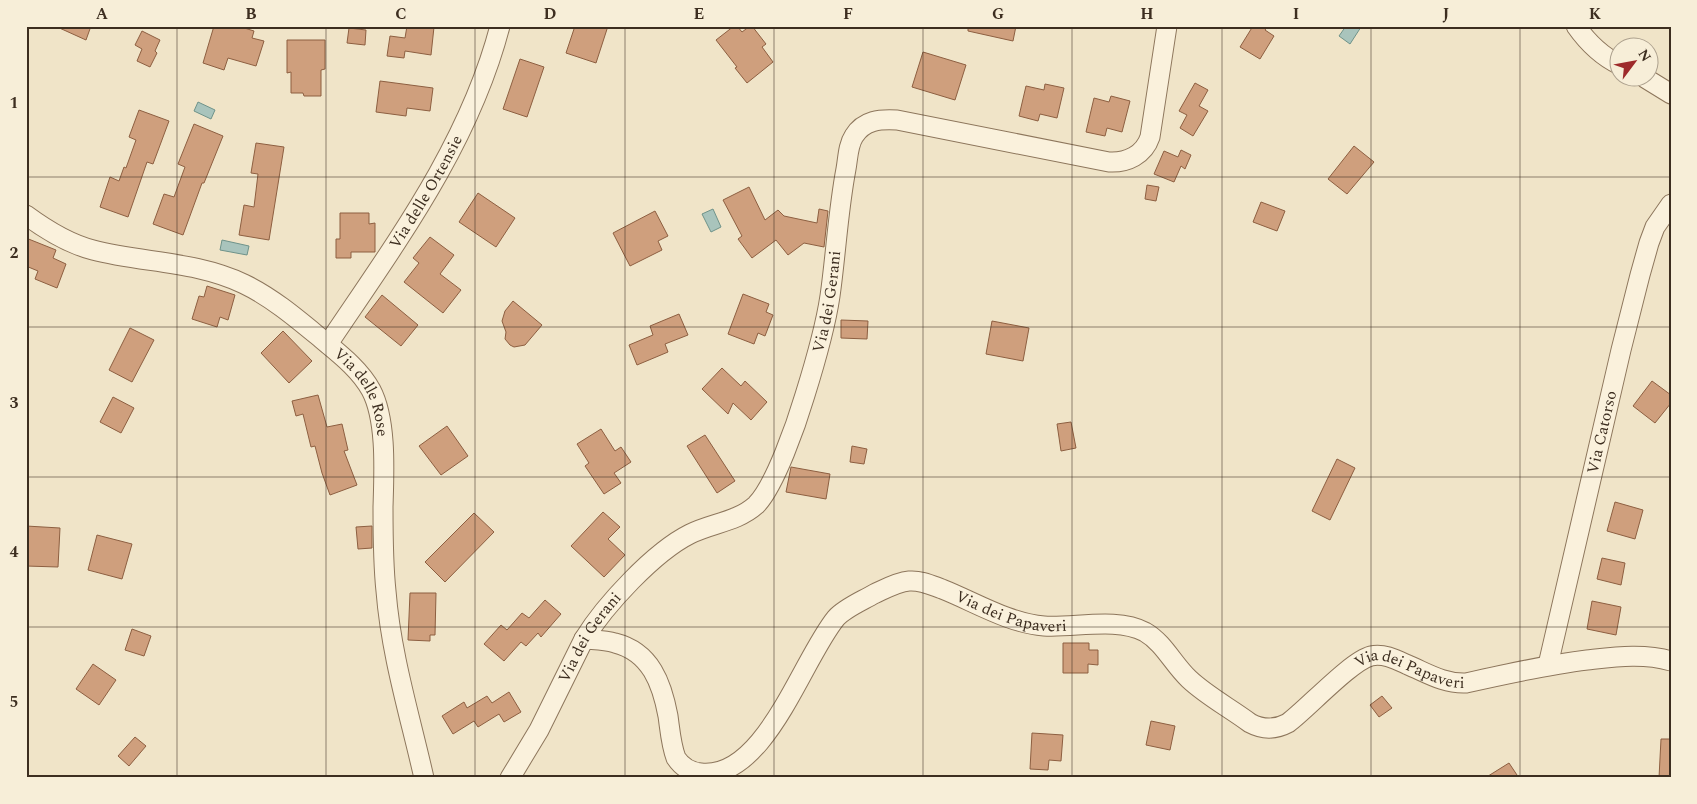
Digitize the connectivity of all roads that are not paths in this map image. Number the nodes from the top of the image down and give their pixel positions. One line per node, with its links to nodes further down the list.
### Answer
1 (500, 26): 9 (street, Via delle Ortensie)
2 (1167, 26): 10 (street, Via dei Gerani)
3 (1576, 26): 4 (street)
4 (1610, 60)
5 (1660, 87): 6 (street)
6 (1671, 94)
7 (1671, 204): 12 (street, Via Catorso)
8 (26, 215): 9 (street, Via delle Rose)
9 (328, 344): 13 (street, Via delle Rose)
10 (584, 639): 12 (street, Via dei Papaveri); 14 (street, Via dei Gerani)
11 (1671, 661): 12 (street)
12 (1548, 665)
13 (424, 778)
14 (510, 778)

